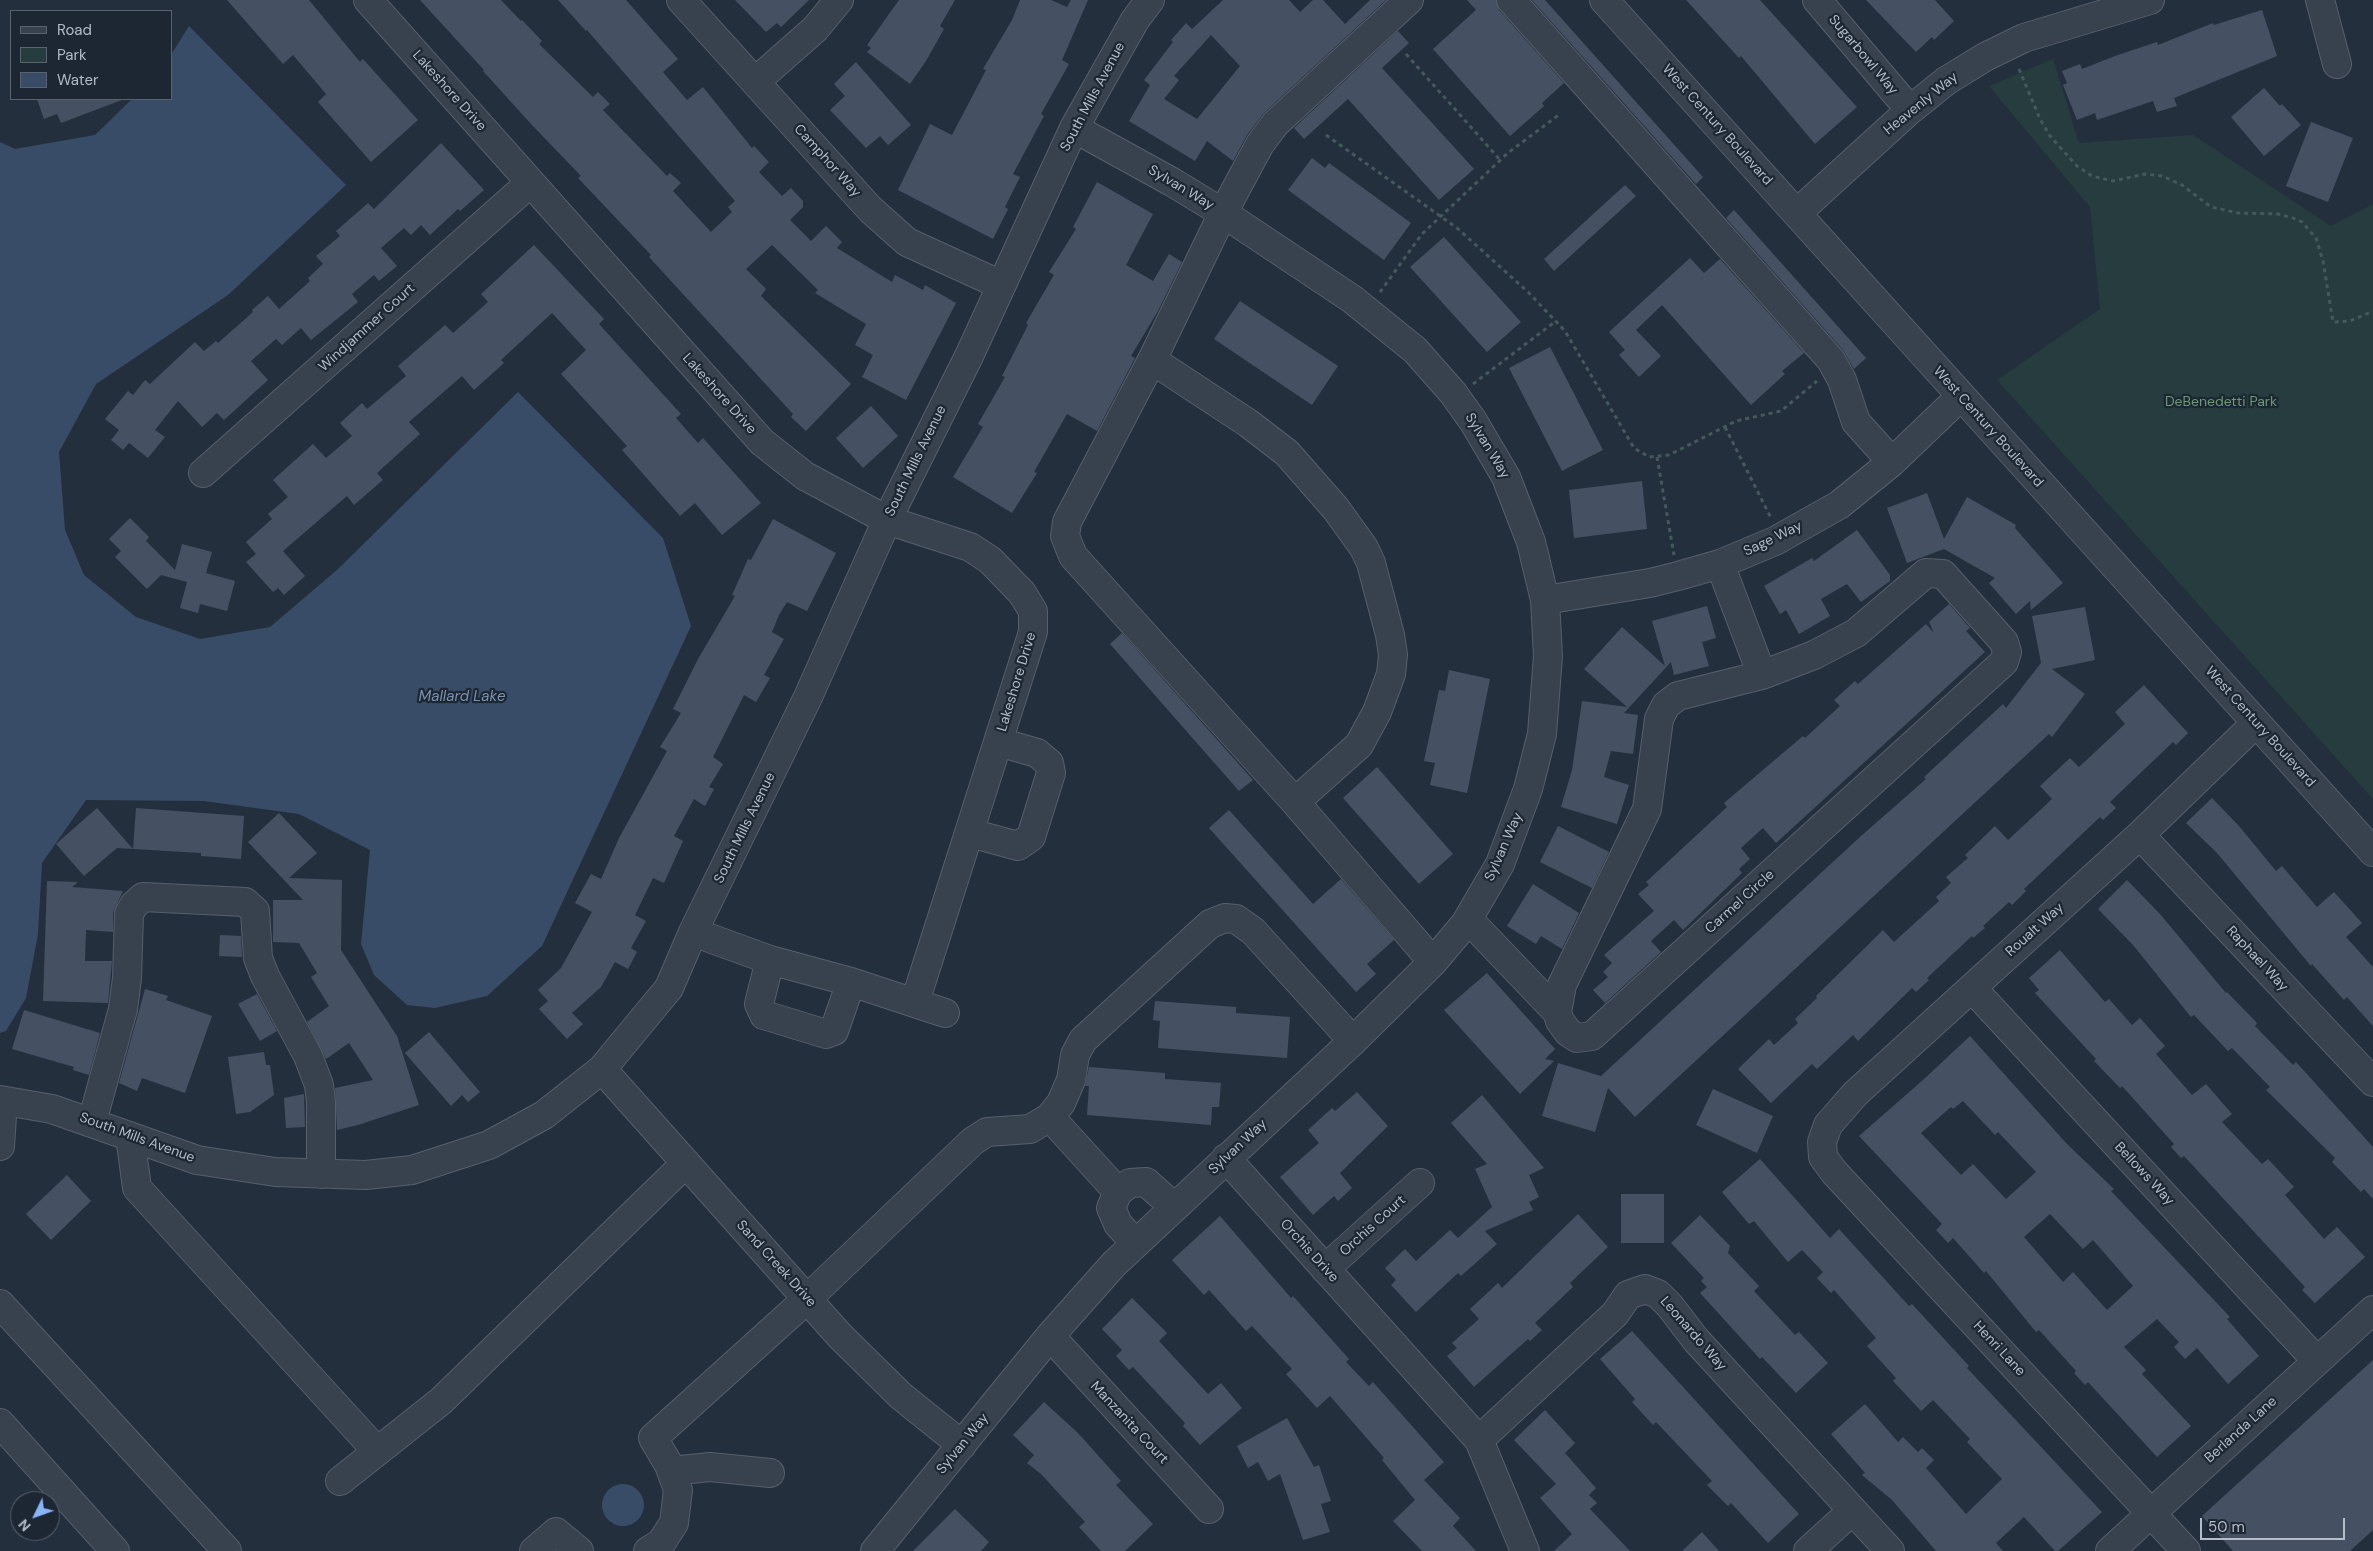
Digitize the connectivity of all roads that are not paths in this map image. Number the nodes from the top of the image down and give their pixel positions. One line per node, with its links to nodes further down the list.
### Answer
1 (368, 0): 16 (street, Lakeshore Drive)
2 (681, 0): 13 (street, Camphor Way)
3 (839, 0): 13 (street)
4 (1150, 0): 15 (street, South Mills Avenue)
5 (1409, 0): 17 (street)
6 (1511, 0): 22 (street)
7 (1604, 0): 18 (street, West Century Boulevard)
8 (1817, 0): 14 (street, Sugarbowl Way)
9 (2150, 0): 11 (street, Heavenly Way)
10 (2320, 0): 12 (street)
11 (2089, 9): 14 (street, Heavenly Way)
12 (2337, 64)
13 (756, 81): 19 (street, Camphor Way)
14 (1910, 110): 18 (street, Heavenly Way)
15 (1074, 128): 17 (street, Sylvan Way); 19 (street, South Mills Avenue)
16 (530, 182): 23 (street, Windjammer Court); 24 (street, Lakeshore Drive)
17 (1223, 213): 20 (street); 26 (street, Sylvan Way)
18 (1796, 213): 21 (street, West Century Boulevard)
19 (1001, 285): 24 (street, South Mills Avenue)
20 (1152, 360): 30 (street); 30 (street)
21 (1960, 397): 22 (street, Sage Way); 28 (street, West Century Boulevard)
22 (1892, 462): 25 (street, Sage Way)
23 (203, 473)
24 (887, 520): 29 (street, Lakeshore Drive); 35 (street, South Mills Avenue)
25 (1720, 564): 26 (street, Sage Way); 27 (street)
26 (1545, 600): 34 (street, Sylvan Way)
27 (1762, 675): 41 (street, Carmel Circle); 41 (street, Carmel Circle)
28 (2256, 723): 32 (street, Roualt Way); 33 (street, West Century Boulevard)
29 (999, 742): 31 (street, Lakeshore Drive); 31 (street, Lakeshore Drive)
30 (1295, 802): 37 (street)
31 (970, 832): 40 (street, Lakeshore Drive)
32 (2140, 835): 39 (street, Roualt Way); 45 (street, Raphael Way)
33 (2373, 852)
34 (1468, 919): 37 (street, Sylvan Way); 41 (street)
35 (693, 932): 36 (street); 44 (street, South Mills Avenue)
36 (770, 960): 38 (street); 38 (street)
37 (1433, 962): 43 (street, Sylvan Way)
38 (851, 982): 40 (street)
39 (1972, 988): 50 (street, Roualt Way); 64 (street, Bellows Way)
40 (915, 1002): 42 (street)
41 (1558, 1012)
42 (945, 1013)
43 (1353, 1041): 47 (street); 52 (street, Sylvan Way)
44 (602, 1069): 53 (street, Sand Creek Drive); 54 (street, South Mills Avenue)
45 (2373, 1082)
46 (1, 1100): 48 (street, South Mills Avenue); 51 (street)
47 (1050, 1117): 56 (street); 60 (street)
48 (92, 1122): 49 (street, South Mills Avenue); 54 (street)
49 (130, 1136): 54 (street, South Mills Avenue); 68 (street)
50 (1822, 1142): 74 (street, Henri Lane)
51 (0, 1146)
52 (1226, 1158): 57 (street, Sylvan Way); 59 (street, Orchis Drive)
53 (686, 1163): 60 (street, Sand Creek Drive); 68 (street)
54 (321, 1174)
55 (1420, 1183): 59 (street, Orchis Court)
56 (1118, 1192): 57 (street); 58 (street)
57 (1174, 1207): 58 (street, Sylvan Way)
58 (1135, 1243): 63 (street, Sylvan Way)
59 (1325, 1269): 66 (street, Orchis Drive)
60 (807, 1298): 67 (street, Sand Creek Drive); 69 (street)
61 (0, 1304): 77 (street)
62 (2373, 1310): 64 (street, Berlanda Lane)
63 (1050, 1336): 67 (street, Sylvan Way); 72 (street, Manzanita Court)
64 (2317, 1361): 74 (street, Berlanda Lane)
65 (0, 1423): 76 (street)
66 (1479, 1440): 73 (street, Leonardo Way); 81 (street)
67 (962, 1445): 80 (street, Sylvan Way)
68 (376, 1450): 71 (street)
69 (671, 1471): 70 (street); 75 (street)
70 (770, 1473)
71 (340, 1481)
72 (1209, 1509)
73 (1852, 1511): 82 (street); 83 (street, Leonardo Way)
74 (2152, 1512): 84 (street, Berlanda Lane); 85 (street, Henri Lane)
75 (659, 1548)
76 (115, 1551)
77 (227, 1551)
78 (534, 1551): 79 (street)
79 (579, 1551)
80 (875, 1551)
81 (1525, 1551)
82 (1808, 1551)
83 (1890, 1551)
84 (2110, 1551)
85 (2186, 1551)

